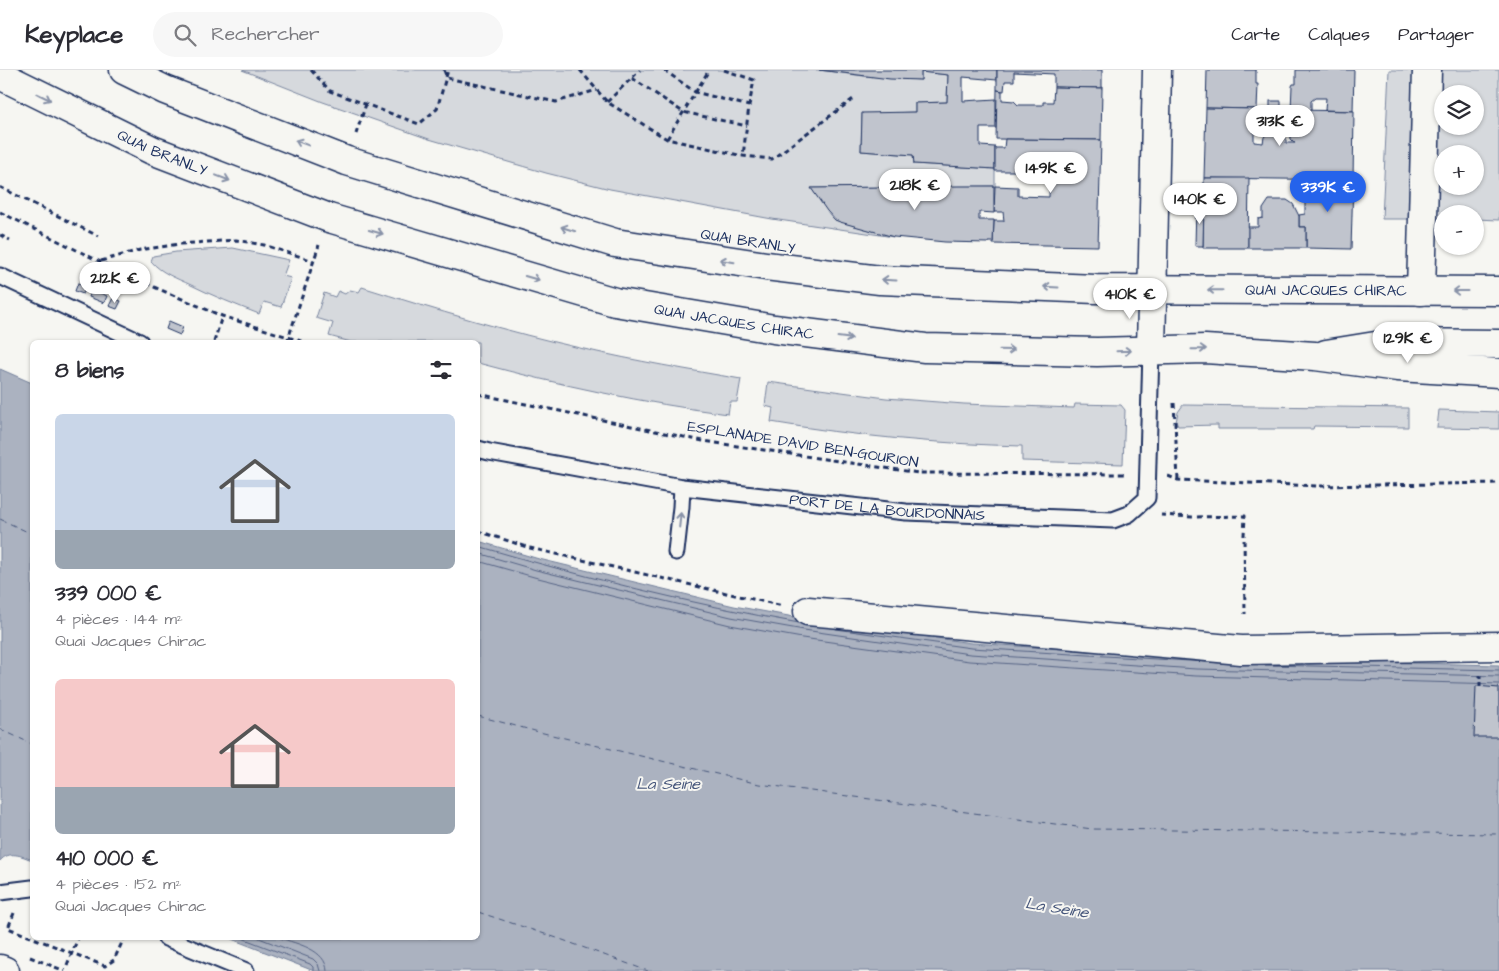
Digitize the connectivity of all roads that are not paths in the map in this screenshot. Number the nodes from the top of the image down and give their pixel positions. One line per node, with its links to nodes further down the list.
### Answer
1 (124, 70): 7 (main road, QUAI JACQUES CHIRAC, one-way to 1)
2 (1157, 70): 7 (main road)
3 (1427, 70): 8 (main road)
4 (6, 83): 5 (main road, QUAI BRANLY, one-way to 5)
5 (329, 218): 12 (main road, QUAI JACQUES CHIRAC, one-way to 12)
6 (0, 276): 10 (lane)
7 (1152, 290): 8 (main road, QUAI JACQUES CHIRAC, one-way to 7); 12 (main road)
8 (1421, 291): 9 (main road, QUAI JACQUES CHIRAC, one-way to 8)
9 (1499, 291)
10 (136, 340)
11 (1499, 344): 13 (main road, QUAI JACQUES CHIRAC)
12 (1151, 350): 13 (main road, QUAI JACQUES CHIRAC, one-way to 13); 16 (lane, PORT DE LA BOURDONNAIS)
13 (1315, 356): 14 (main road, QUAI JACQUES CHIRAC)
14 (1499, 373)
15 (480, 450): 16 (lane, PORT DE LA BOURDONNAIS)
16 (682, 486): 17 (lane, one-way to 16)
17 (676, 552)
18 (808, 611): 19 (main road)
19 (1499, 646)
20 (28, 888): 21 (lane)
21 (0, 892)
22 (171, 940): 25 (lane)
23 (0, 969): 24 (main road)
24 (5, 971)
25 (246, 971)

